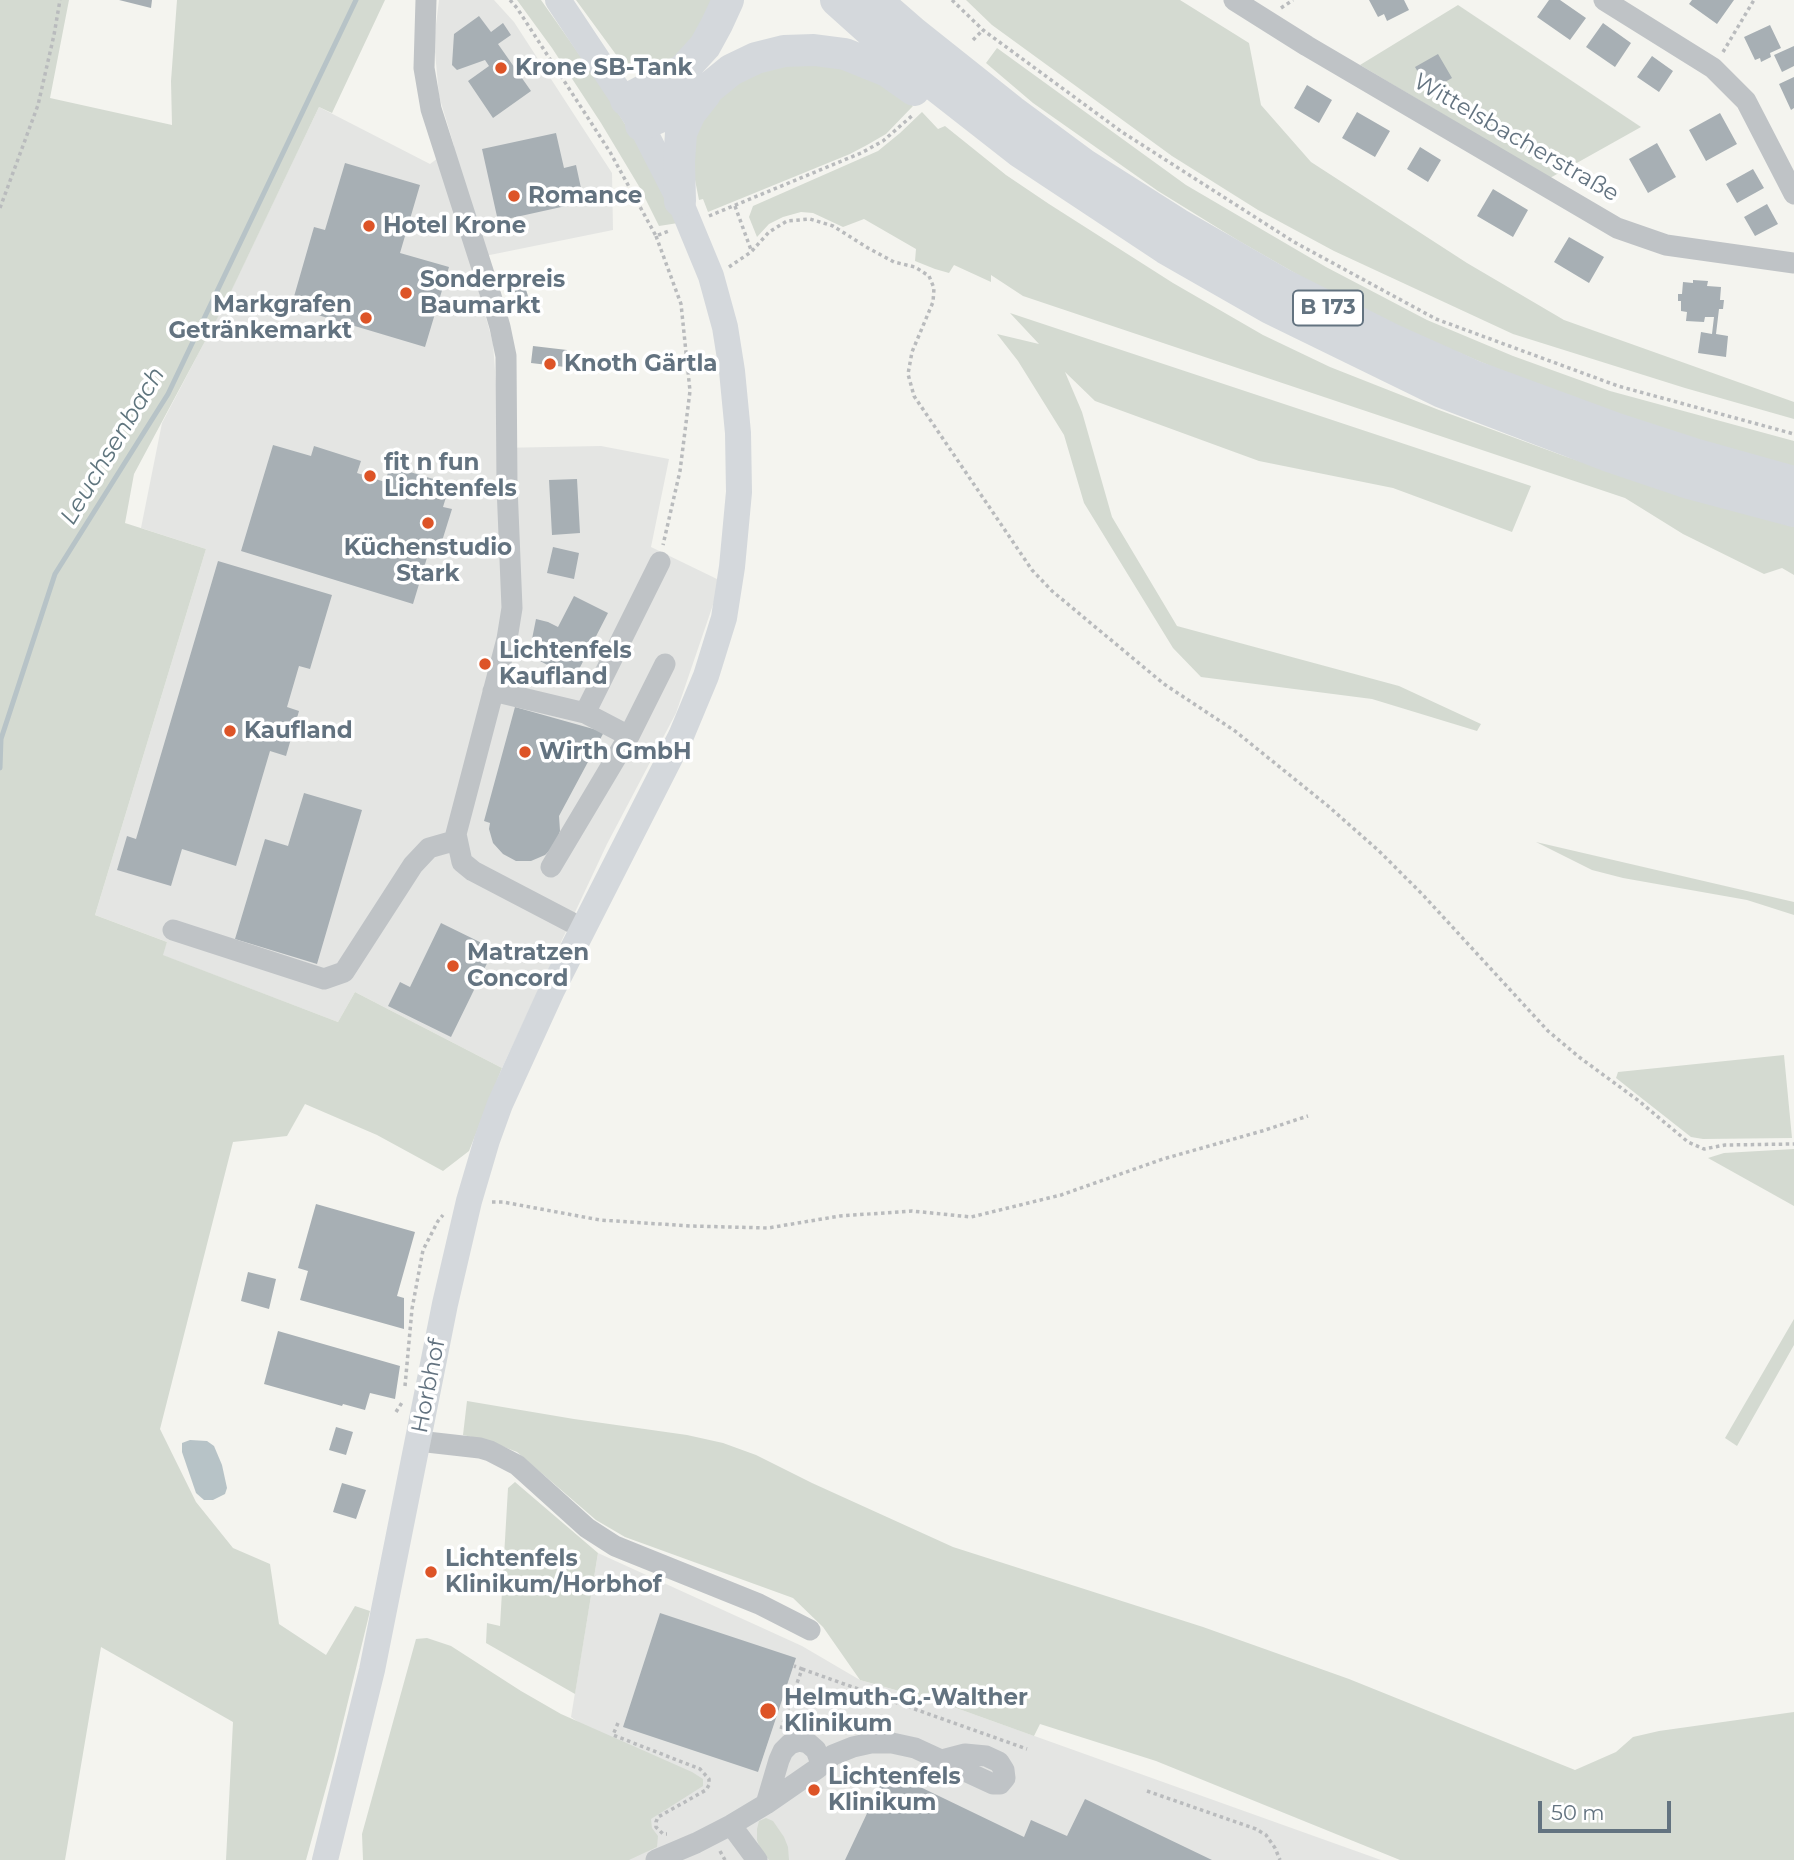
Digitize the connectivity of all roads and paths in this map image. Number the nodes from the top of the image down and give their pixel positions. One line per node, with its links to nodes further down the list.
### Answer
1 (60, 0): 21 (path)
2 (426, 0): 30 (street)
3 (510, 0): 23 (path)
4 (558, 0): 17 (main road, Horbhof)
5 (727, 0): 17 (highway)
6 (836, 0): 18 (highway, B 173)
7 (877, 0): 26 (highway, B 173)
8 (952, 0): 12 (path)
9 (1234, 0): 24 (street, Wittelsbacherstraße)
10 (1604, 0): 14 (street)
11 (1754, 0): 14 (path)
12 (983, 30): 13 (path); 25 (path)
13 (973, 40)
14 (1713, 68): 19 (street)
15 (709, 88): 17 (highway); 18 (highway); 22 (highway)
16 (920, 108): 20 (path)
17 (633, 113): 22 (main road, Horbhof)
18 (1020, 152): 27 (highway, B 173)
19 (1794, 194)
20 (735, 206): 22 (path); 38 (path)
21 (0, 208)
22 (687, 216): 23 (path); 35 (main road, Horbhof)
23 (656, 236): 28 (path)
24 (1794, 263)
25 (1794, 434)
26 (1794, 482)
27 (1794, 511)
28 (660, 562): 31 (street)
29 (666, 664): 32 (street)
30 (493, 691): 31 (street); 33 (street)
31 (585, 713): 32 (street)
32 (629, 736): 34 (street)
33 (457, 840): 35 (street); 36 (street)
34 (551, 867)
35 (583, 929): 40 (main road, Horbhof)
36 (173, 930)
37 (1308, 1116): 39 (path)
38 (1794, 1144)
39 (503, 1202)
40 (418, 1441): 41 (street); 53 (main road, Horbhof)
41 (810, 1630)
42 (794, 1666): 43 (path)
43 (802, 1669): 45 (path); 46 (path)
44 (618, 1723): 52 (path)
45 (778, 1737)
46 (1027, 1749)
47 (818, 1768): 48 (street); 50 (street); 50 (street)
48 (993, 1784)
49 (1147, 1791): 56 (path)
50 (766, 1804): 51 (street)
51 (731, 1825): 54 (street); 55 (street)
52 (676, 1834)
53 (325, 1860)
54 (656, 1860)
55 (757, 1860)
56 (1280, 1860)

